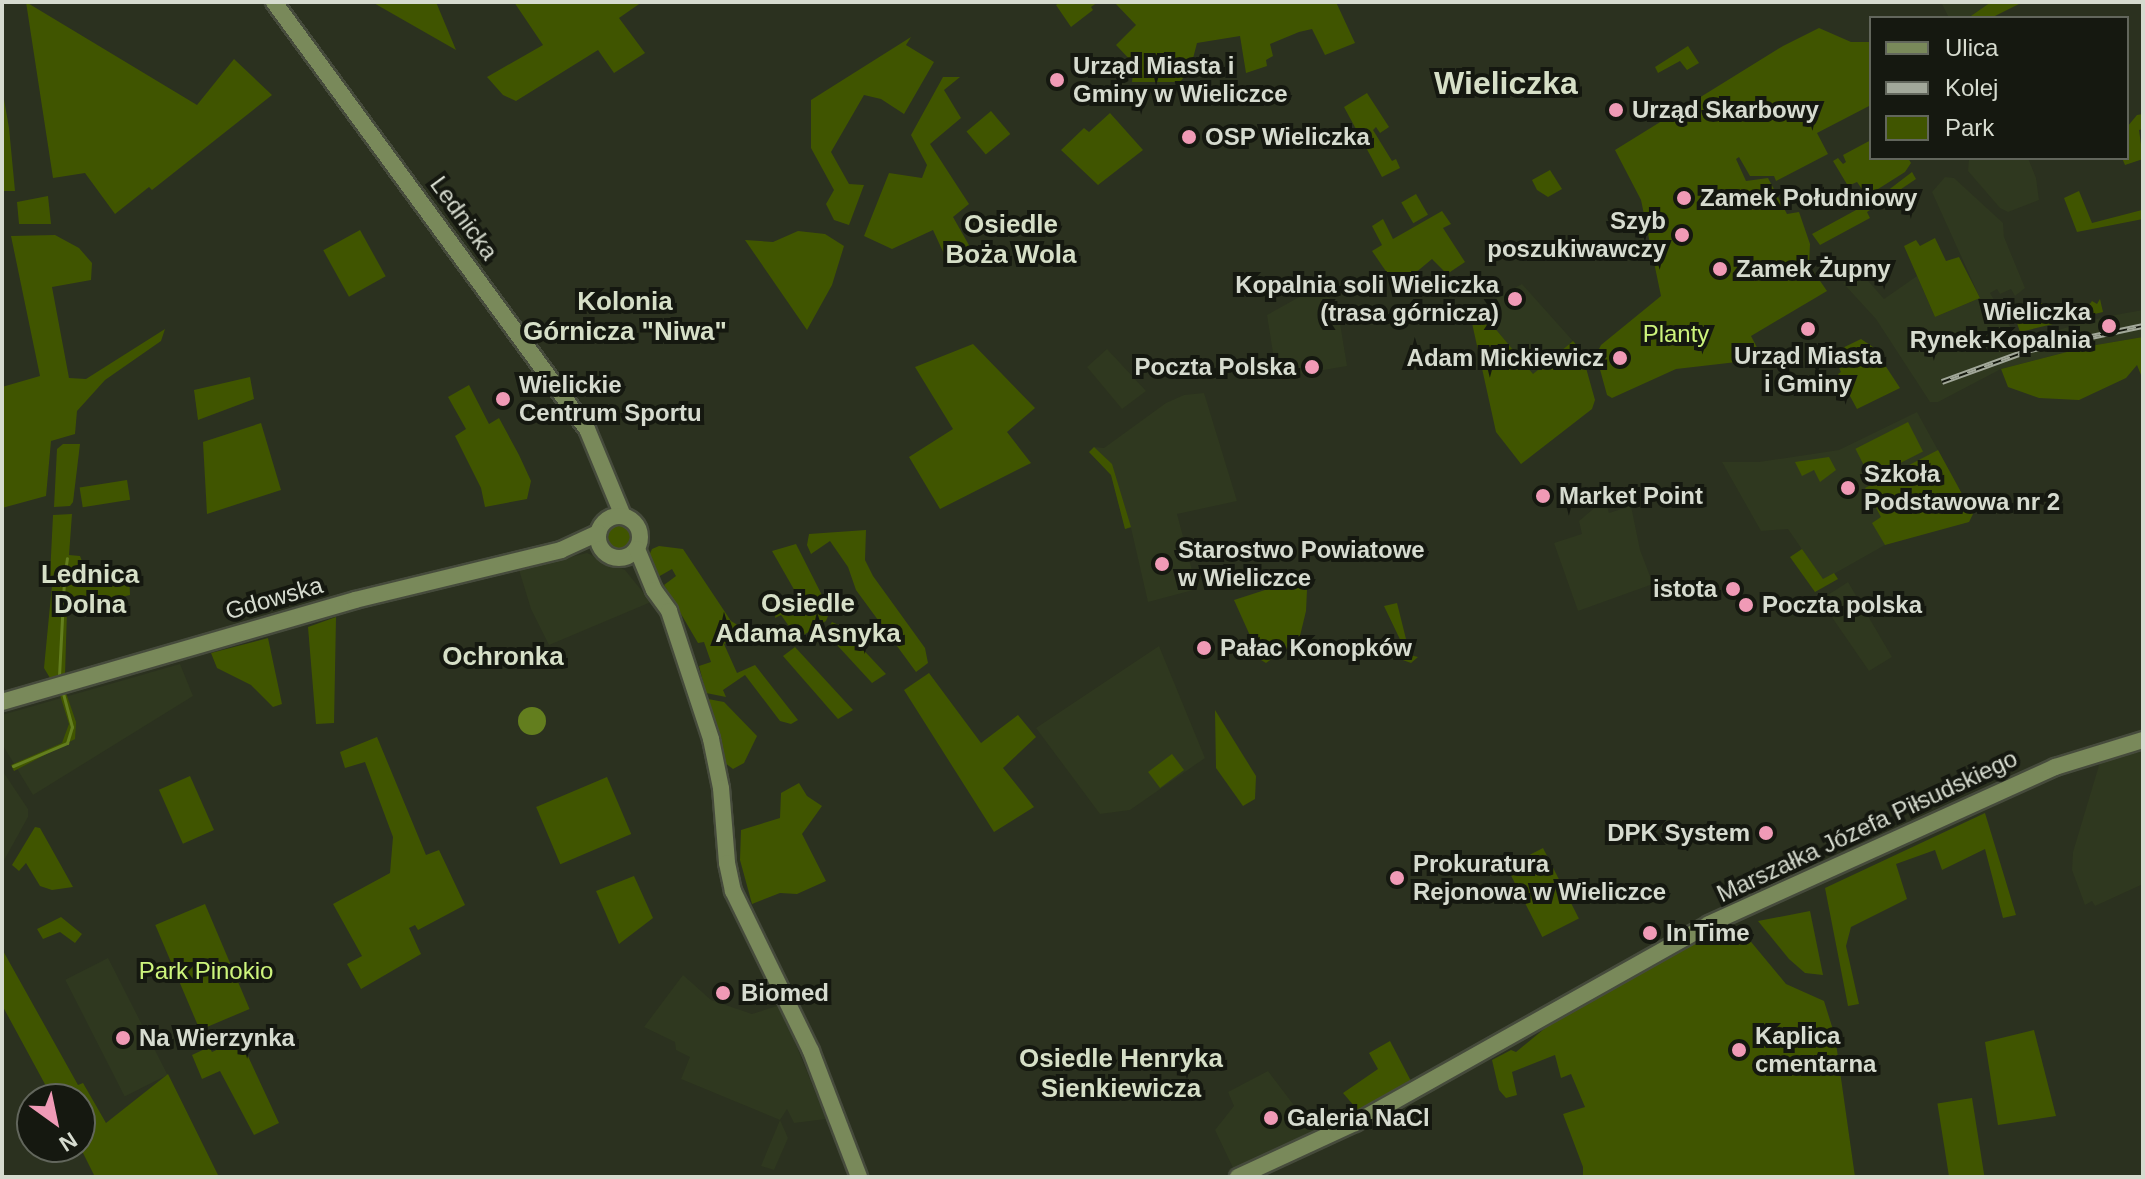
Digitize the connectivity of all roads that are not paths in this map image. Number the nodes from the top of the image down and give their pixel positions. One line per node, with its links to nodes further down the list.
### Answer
1 (274, 2): 2 (main road, Lednicka)
2 (607, 529): 3 (main road); 3 (main road); 4 (main road, Gdowska)
3 (630, 554): 6 (main road)
4 (2, 702)
5 (2143, 740): 7 (main road, Marszałka Józefa Piłsudskiego)
6 (859, 1177)
7 (1238, 1177)

